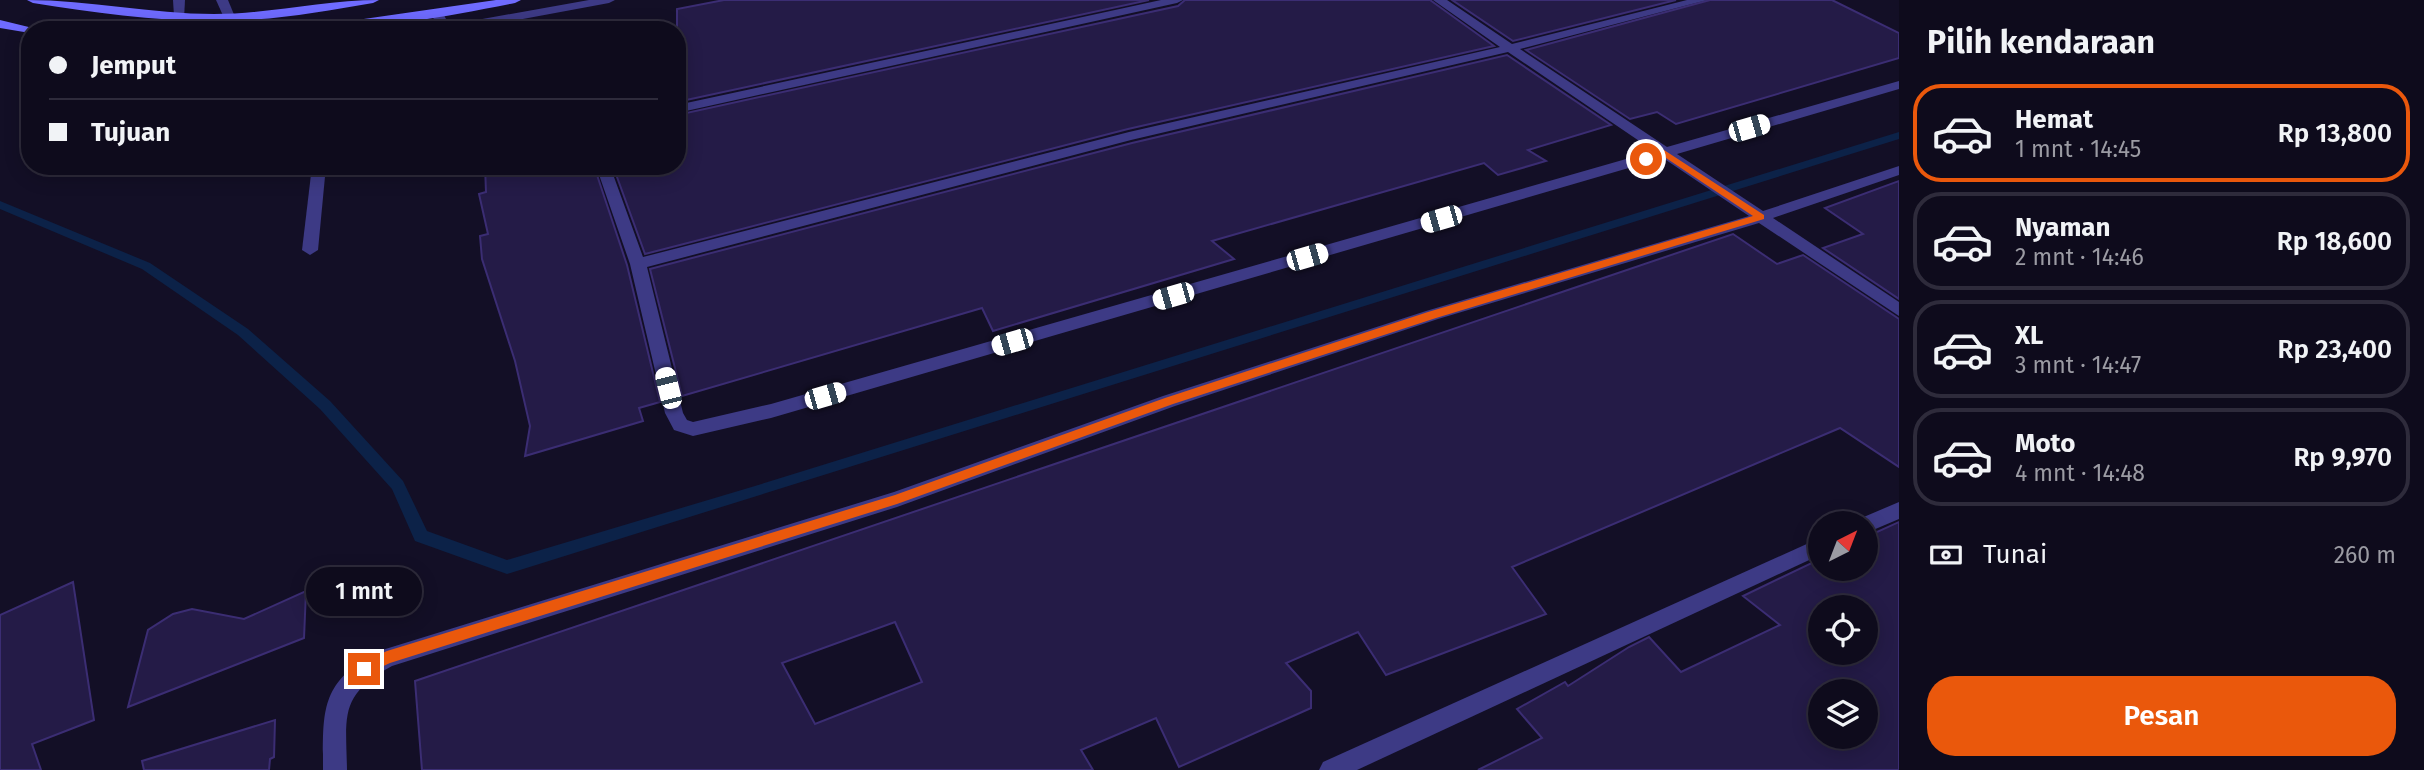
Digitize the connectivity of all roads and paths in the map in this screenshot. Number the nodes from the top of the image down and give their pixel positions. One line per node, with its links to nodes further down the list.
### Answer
1 (33, 0): 11 (main road)
2 (121, 0): 11 (main road)
3 (179, 0): 13 (street)
4 (222, 0): 14 (street)
5 (373, 0): 14 (main road)
6 (516, 0): 12 (main road)
7 (609, 0): 17 (street)
8 (1177, 0): 22 (street)
9 (1439, 0): 20 (street)
10 (1701, 0): 20 (street)
11 (96, 9): 13 (main road)
12 (438, 14): 15 (main road); 16 (street)
13 (180, 16): 14 (main road)
14 (229, 17)
15 (383, 21)
16 (440, 21)
17 (492, 21)
18 (0, 24): 19 (main road)
19 (21, 28)
20 (1510, 48): 23 (street); 29 (street)
21 (1899, 85): 23 (street)
22 (686, 108)
23 (1670, 158): 27 (street); 29 (street)
24 (1899, 170): 27 (street)
25 (318, 175): 28 (street)
26 (606, 175): 29 (street)
27 (1760, 217): 30 (street); 34 (street)
28 (310, 250)
29 (638, 264)
30 (1899, 310)
31 (1899, 510): 32 (street)
32 (1878, 520)
33 (1808, 551): 35 (street)
34 (335, 770)
35 (1331, 770)

